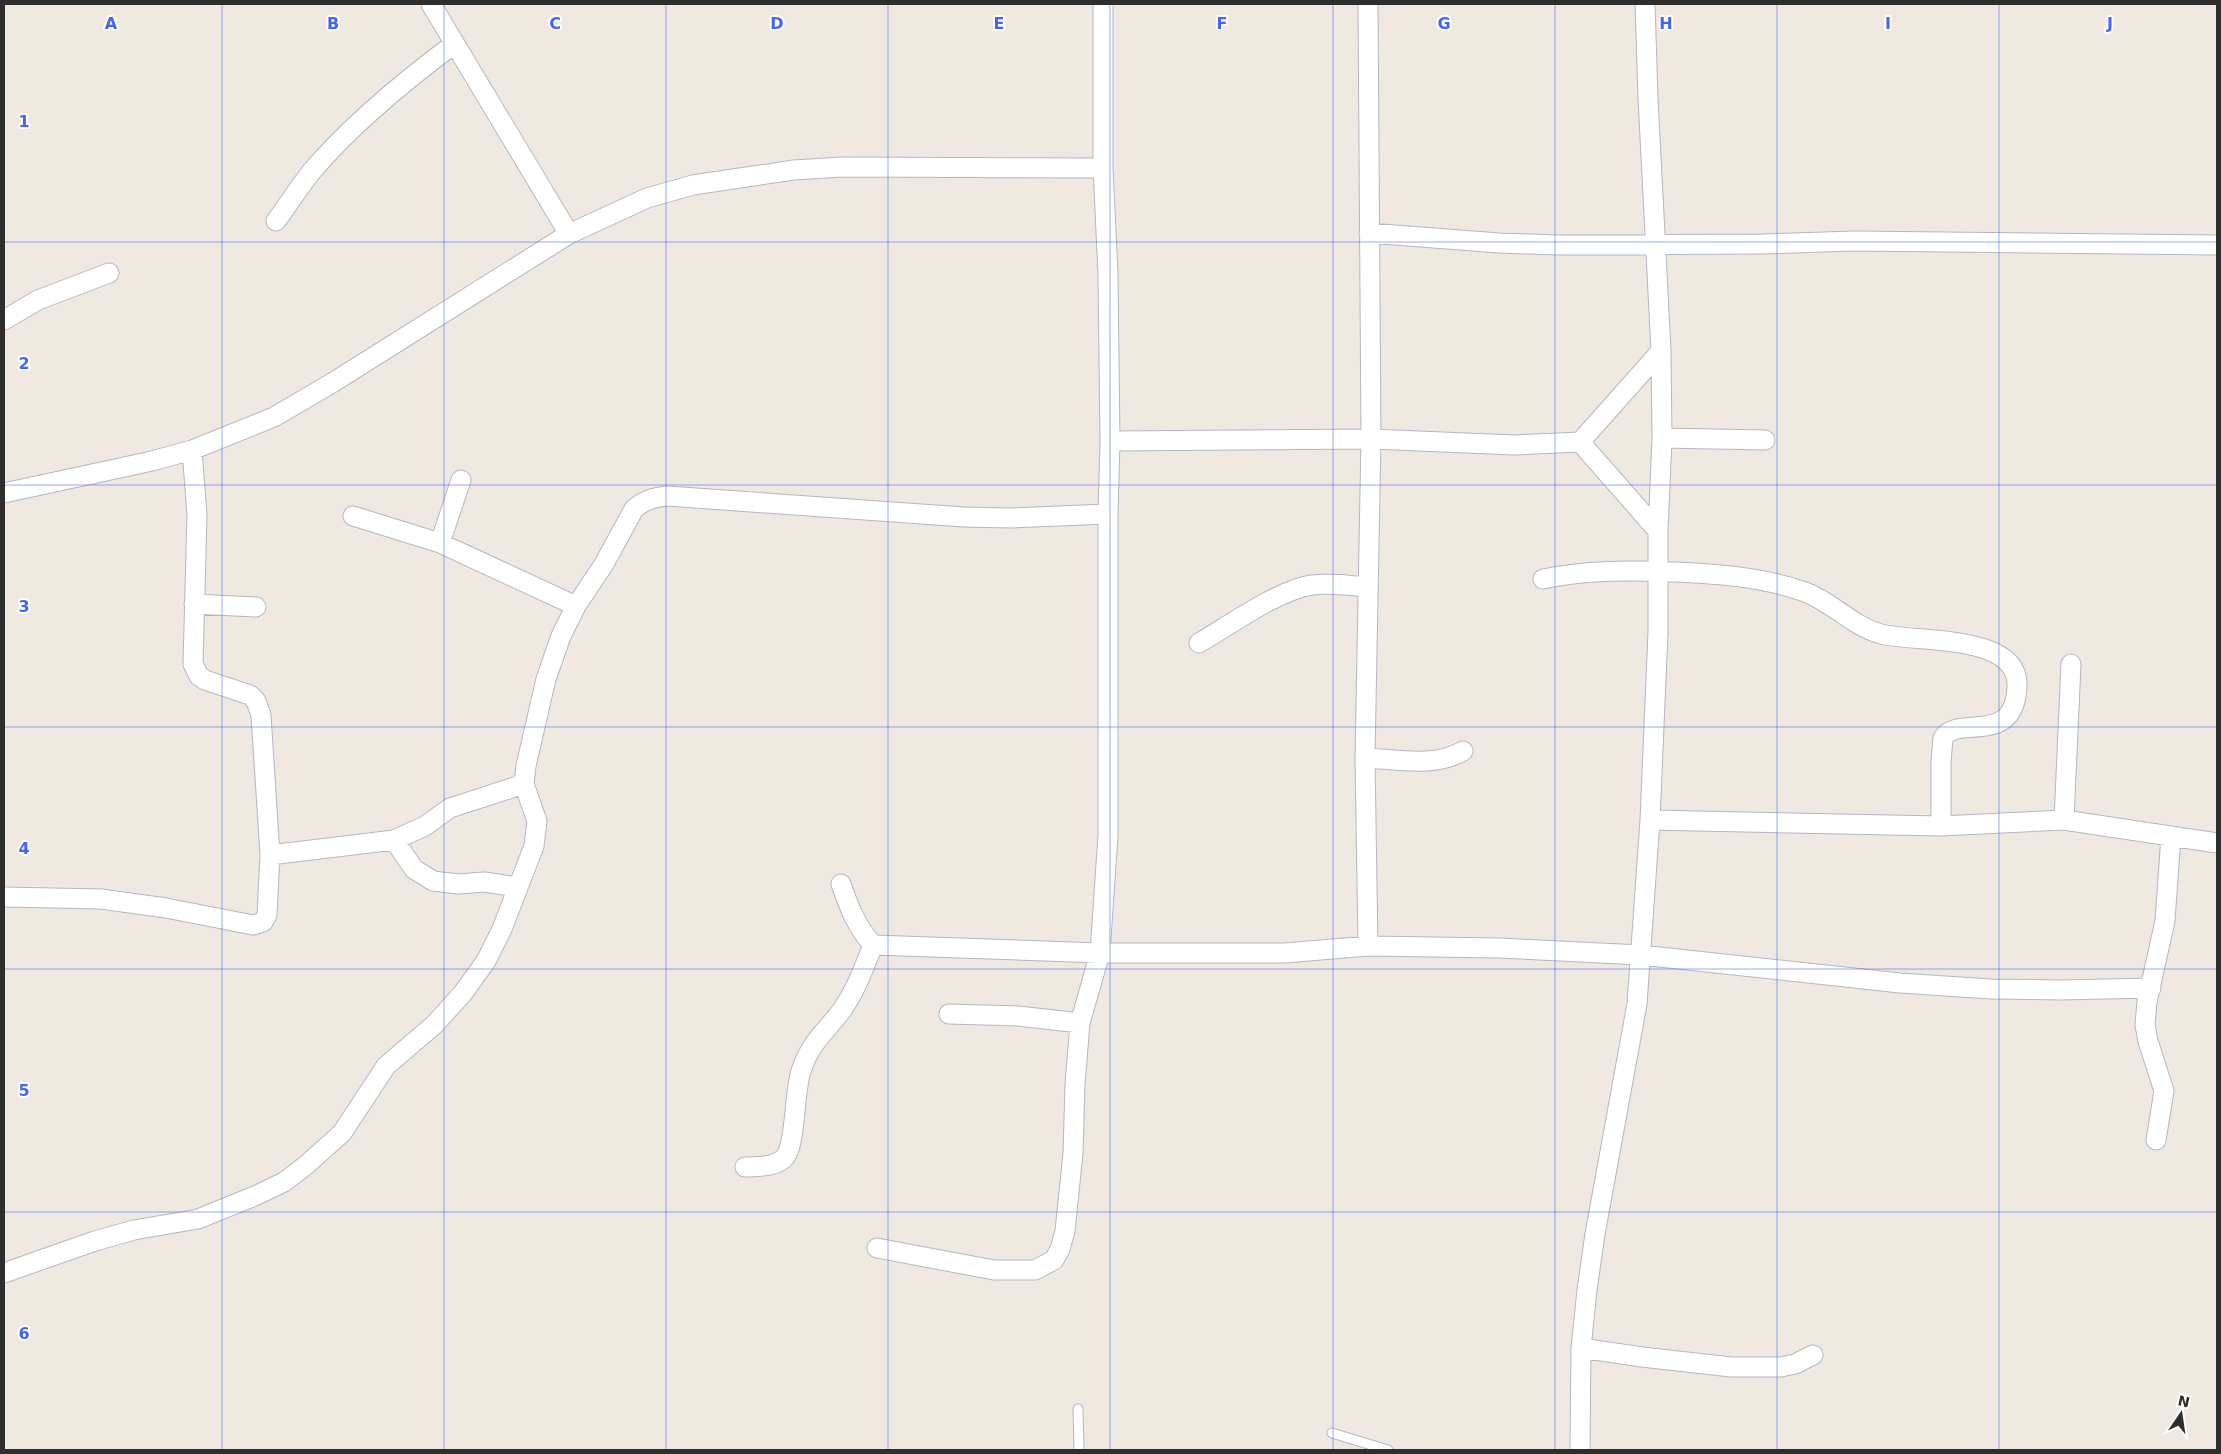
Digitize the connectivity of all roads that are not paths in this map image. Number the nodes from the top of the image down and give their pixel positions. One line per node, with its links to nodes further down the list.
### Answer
1 (432, 4): 5 (street)
2 (1102, 4): 6 (street)
3 (1368, 4): 8 (street)
4 (1645, 4): 11 (street)
5 (454, 44): 7 (street); 9 (street)
6 (1103, 168): 9 (street); 18 (street)
7 (276, 221)
8 (1369, 233): 11 (street); 16 (street)
9 (569, 234): 20 (street)
10 (2217, 244): 11 (street)
11 (1657, 245): 14 (street)
12 (108, 273): 13 (street)
13 (4, 320)
14 (1661, 351): 15 (street); 19 (street)
15 (1662, 438): 17 (street); 25 (street)
16 (1371, 439): 18 (street); 19 (street); 29 (street)
17 (1765, 440)
18 (1110, 441): 23 (street)
19 (1580, 442): 25 (street)
20 (192, 450): 22 (street); 30 (street)
21 (461, 480): 26 (street)
22 (4, 493)
23 (1108, 514): 31 (street); 50 (street)
24 (353, 516): 26 (street)
25 (1658, 531): 27 (street)
26 (440, 543): 31 (street)
27 (1659, 571): 28 (street); 38 (street); 40 (street)
28 (1543, 579)
29 (1366, 587): 33 (street); 36 (street)
30 (194, 604): 32 (street); 44 (street)
31 (576, 606): 37 (street)
32 (256, 607)
33 (1199, 643)
34 (2071, 664): 39 (street)
35 (1463, 751): 36 (street)
36 (1365, 758): 49 (street)
37 (524, 784): 42 (street); 46 (street)
38 (1650, 820): 40 (street); 51 (street)
39 (2064, 820): 40 (street); 41 (street)
40 (1941, 826)
41 (2171, 836): 43 (street); 52 (street)
42 (394, 840): 44 (street); 46 (street)
43 (2217, 843)
44 (270, 856): 47 (street)
45 (841, 884): 48 (street)
46 (517, 887): 58 (street)
47 (5, 899)
48 (873, 945): 50 (street); 56 (street)
49 (1368, 946): 50 (street); 51 (street)
50 (1100, 953): 54 (street)
51 (1641, 955): 52 (street); 59 (street)
52 (2151, 988): 55 (street)
53 (949, 1014): 54 (street)
54 (1080, 1023): 57 (street)
55 (2156, 1140)
56 (745, 1167)
57 (877, 1248)
58 (4, 1273)
59 (1582, 1348): 60 (street); 65 (street)
60 (1813, 1355)
61 (1078, 1409): 63 (lane)
62 (1332, 1433): 64 (lane)
63 (1079, 1450)
64 (1388, 1450)
65 (1580, 1450)

